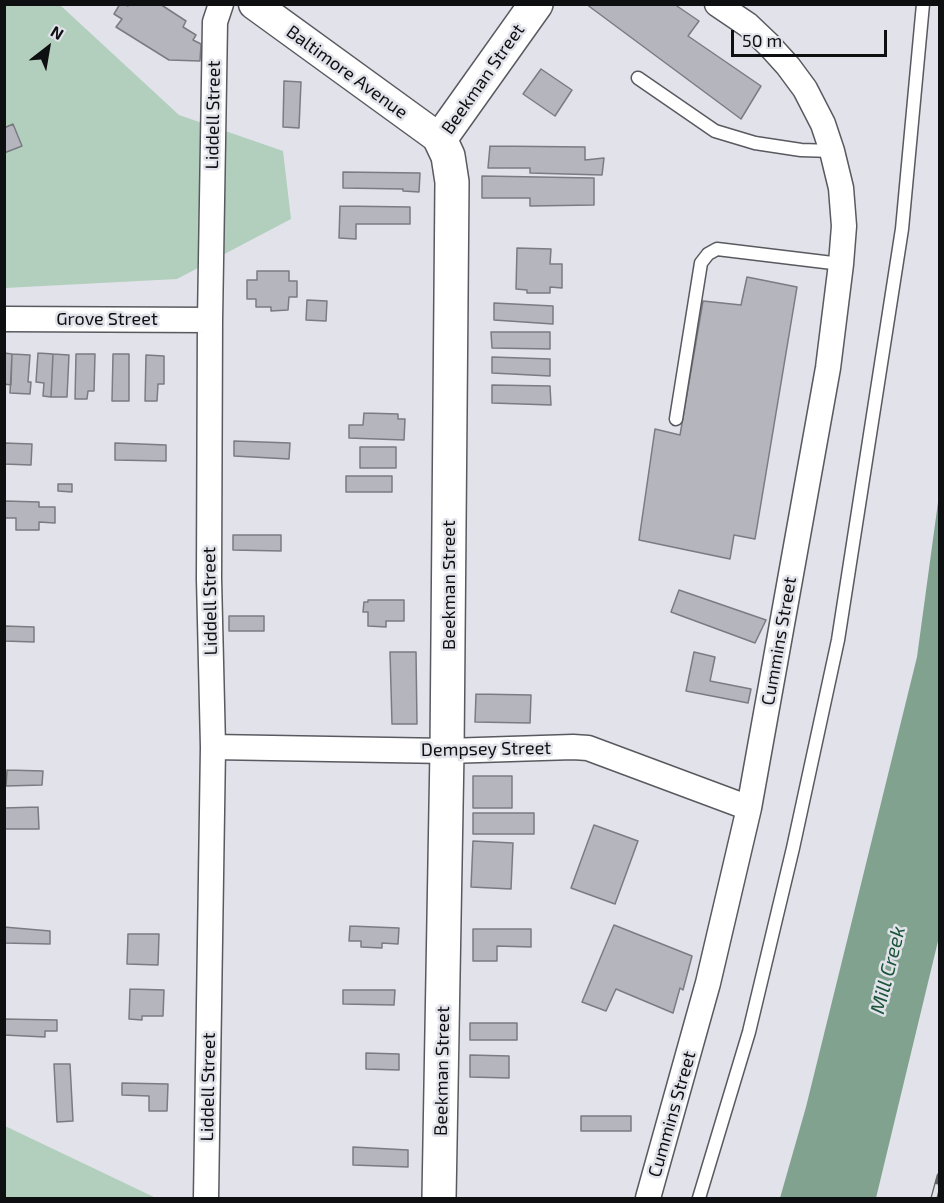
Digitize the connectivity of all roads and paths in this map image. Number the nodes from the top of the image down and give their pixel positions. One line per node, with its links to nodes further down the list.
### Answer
1 (221, 4): 11 (street, Liddell Street)
2 (254, 4): 7 (street, Baltimore Avenue)
3 (536, 4): 7 (main road, Beekman Street)
4 (717, 4): 8 (street, Cummins Street)
5 (923, 4): 19 (lane)
6 (638, 78): 8 (lane)
7 (440, 140): 14 (main road, Beekman Street)
8 (832, 151): 9 (street, Cummins Street)
9 (841, 264): 12 (lane); 15 (street, Cummins Street)
10 (4, 319): 11 (street, Grove Street)
11 (210, 320): 13 (street, Liddell Street)
12 (676, 419)
13 (213, 747): 14 (street, Dempsey Street); 16 (street, Liddell Street)
14 (447, 751): 15 (street, Dempsey Street); 17 (main road, Beekman Street)
15 (749, 808): 18 (street, Cummins Street)
16 (206, 1198)
17 (440, 1198)
18 (648, 1198)
19 (699, 1198)

